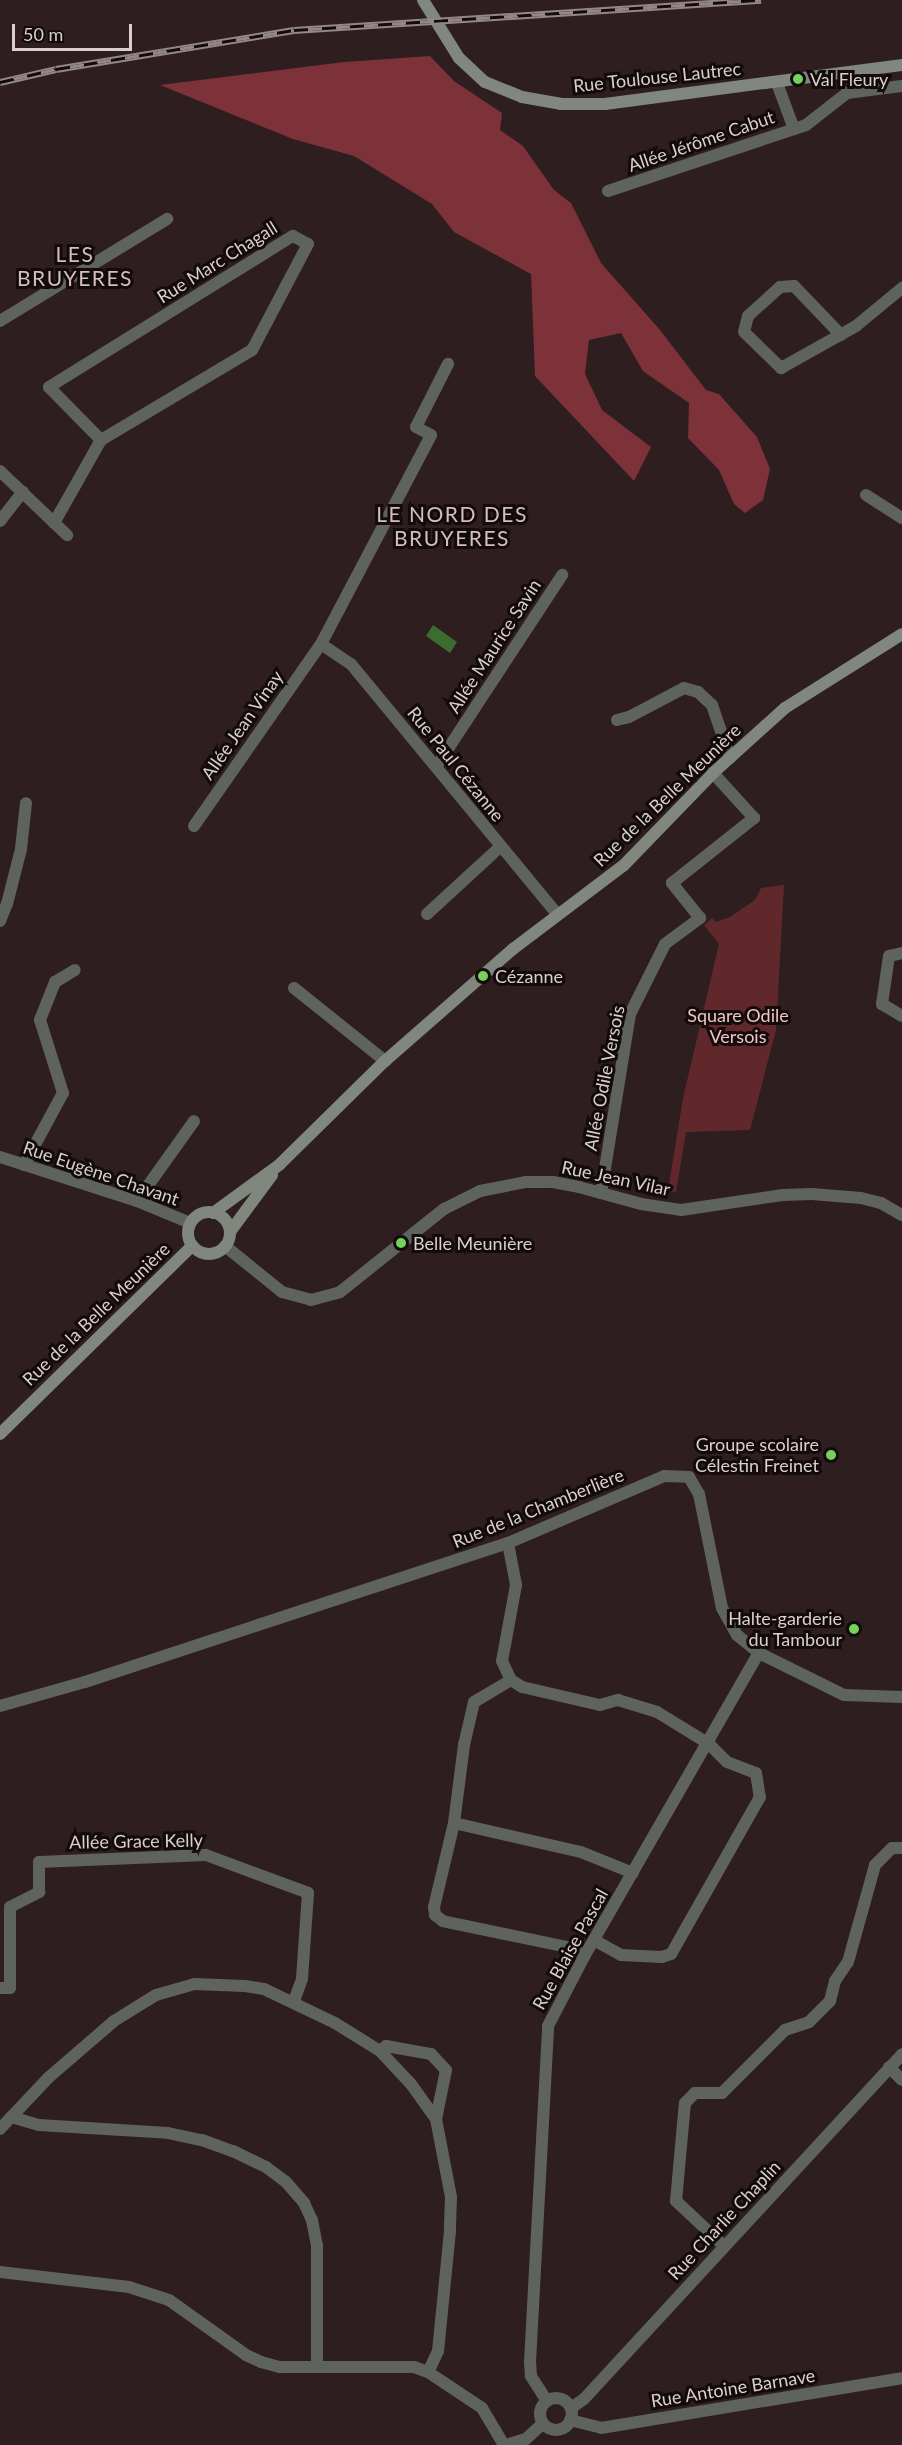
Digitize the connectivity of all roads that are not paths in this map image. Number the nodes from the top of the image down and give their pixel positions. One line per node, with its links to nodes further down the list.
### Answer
1 (423, 0): 3 (street, Rue Toulouse Lautrec)
2 (902, 65): 3 (street, Rue Toulouse Lautrec)
3 (777, 83): 5 (street, Allée Jérôme Cabut)
4 (902, 86): 5 (street)
5 (794, 129): 6 (street, Allée Jérôme Cabut)
6 (608, 192)
7 (167, 219): 9 (street)
8 (902, 288): 10 (street)
9 (0, 321)
10 (841, 335): 10 (street)
11 (448, 364): 22 (street, Allée Jean Vinay)
12 (101, 440): 12 (street, Rue Marc Chagall); 18 (street, Rue Marc Chagall)
13 (0, 471): 14 (street)
14 (23, 492): 17 (street); 18 (street)
15 (866, 495): 16 (street)
16 (902, 518)
17 (0, 520)
18 (54, 523): 19 (street)
19 (67, 535)
20 (562, 575): 25 (street, Allée Maurice Savin)
21 (902, 634): 24 (street, Rue de la Belle Meunière)
22 (321, 644): 25 (street, Rue Paul Cézanne); 28 (street, Allée Jean Vinay)
23 (617, 720): 24 (street)
24 (730, 758): 26 (street, Rue de la Belle Meunière)
25 (436, 767): 29 (street, Rue Paul Cézanne)
26 (713, 773): 31 (street, Rue de la Belle Meunière); 42 (street, Allée Odile Versois)
27 (26, 803): 32 (street)
28 (194, 826)
29 (501, 846): 30 (street); 31 (street, Rue Paul Cézanne)
30 (427, 914)
31 (557, 914): 37 (street, Rue de la Belle Meunière)
32 (0, 921)
33 (902, 953): 36 (street)
34 (75, 970): 40 (street)
35 (294, 988): 37 (street)
36 (902, 1016)
37 (385, 1061): 41 (street, Rue de la Belle Meunière)
38 (194, 1121): 43 (street)
39 (0, 1157): 40 (street, Rue Eugène Chavant)
40 (24, 1165): 43 (street, Rue Eugène Chavant)
41 (279, 1165): 44 (street, Rue de la Belle Meunière); 47 (street, Rue de la Belle Meunière)
42 (601, 1193): 45 (street, Rue Jean Vilar); 49 (street, Rue Jean Vilar)
43 (137, 1201): 46 (street, Rue Eugène Chavant)
44 (213, 1212): 46 (street); 47 (street)
45 (902, 1215)
46 (190, 1223): 48 (street)
47 (230, 1232): 49 (street)
48 (192, 1246): 49 (street); 50 (street, Rue de la Belle Meunière)
49 (225, 1246)
50 (0, 1434)
51 (508, 1543): 52 (street, Rue de la Chamberlière); 53 (street); 55 (street, Rue de la Chamberlière)
52 (759, 1653): 54 (street, Rue de la Chamberlière); 56 (street, Rue Blaise Pascal)
53 (511, 1680): 56 (street); 57 (street)
54 (902, 1697)
55 (0, 1706)
56 (709, 1744): 59 (street, Rue Blaise Pascal); 60 (street)
57 (454, 1824): 59 (street); 61 (street)
58 (902, 1848): 71 (street)
59 (633, 1873): 60 (street, Rue Blaise Pascal)
60 (594, 1940): 61 (street, Rue Blaise Pascal)
61 (585, 1955): 76 (street, Rue Blaise Pascal)
62 (0, 1988): 63 (street, Allée Grace Kelly)
63 (294, 2001): 64 (street); 68 (street)
64 (380, 2051): 69 (street); 69 (street)
65 (902, 2054): 66 (street, Rue Charlie Chaplin)
66 (889, 2067): 67 (street); 71 (street, Rue Charlie Chaplin)
67 (902, 2080)
68 (11, 2117): 70 (street); 73 (street)
69 (436, 2119): 74 (street)
70 (0, 2129)
71 (724, 2246): 77 (street, Rue Charlie Chaplin)
72 (0, 2272): 73 (street)
73 (317, 2366): 74 (street)
74 (428, 2372): 79 (street)
75 (902, 2378): 77 (street, Rue Antoine Barnave)
76 (547, 2402): 77 (street); 78 (street)
77 (571, 2414): 78 (street)
78 (543, 2423): 79 (street)
79 (505, 2445)

